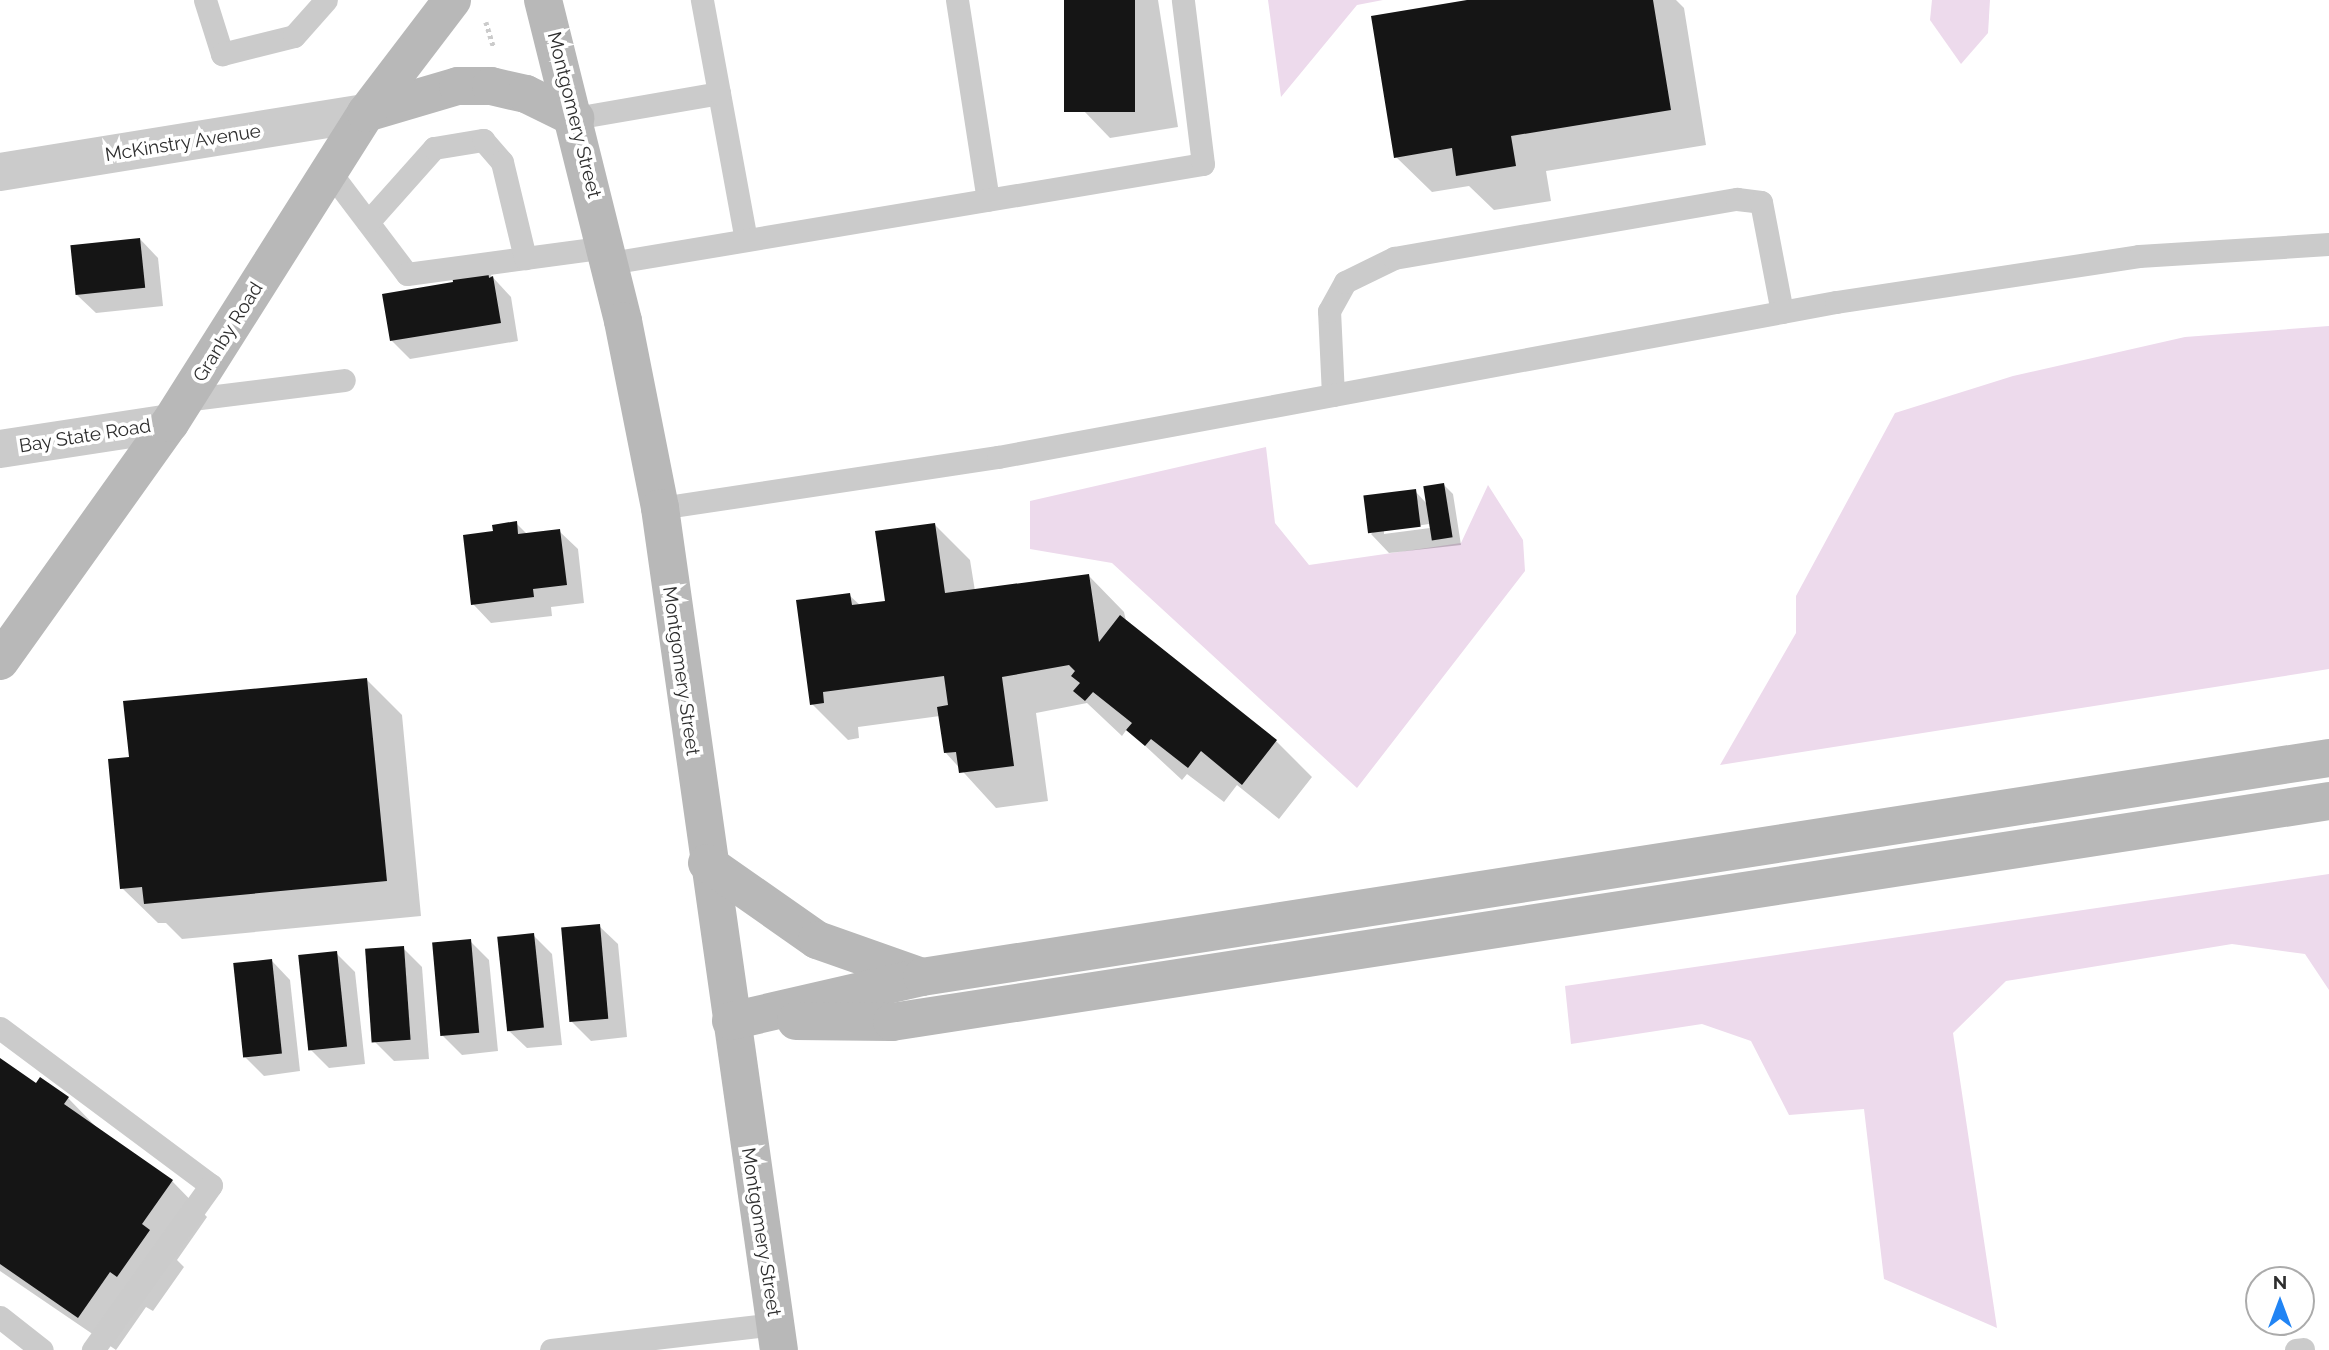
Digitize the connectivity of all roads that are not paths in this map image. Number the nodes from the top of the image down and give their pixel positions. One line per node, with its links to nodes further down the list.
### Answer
1 (205, 0): 2 (lane)
2 (326, 0)
3 (452, 0): 9 (main road, Granby Road)
4 (543, 0): 10 (main road, Montgomery Street)
5 (702, 0): 8 (lane)
6 (957, 0): 13 (lane)
7 (1183, 0): 13 (lane)
8 (719, 93): 10 (lane); 15 (lane)
9 (366, 113): 10 (main road); 11 (main road, Granby Road); 12 (street, McKinstry Avenue)
10 (576, 118): 17 (main road, Montgomery Street)
11 (329, 171): 14 (lane); 22 (main road, Granby Road)
12 (0, 172)
13 (988, 200): 15 (lane)
14 (368, 222): 18 (lane); 18 (lane)
15 (746, 240): 17 (lane)
16 (2329, 244): 19 (lane)
17 (608, 255): 18 (lane); 24 (main road, Montgomery Street)
18 (525, 258)
19 (1782, 312): 21 (lane); 21 (lane)
20 (344, 380): 22 (lane, Bay State Road)
21 (1333, 396): 24 (lane)
22 (177, 411): 23 (street, Bay State Road); 25 (main road, Granby Road)
23 (0, 449)
24 (660, 508): 28 (main road, Montgomery Street)
25 (0, 661)
26 (2329, 758): 29 (main road)
27 (2329, 801): 30 (main road)
28 (707, 863): 29 (main road); 30 (main road, Montgomery Street)
29 (922, 977): 30 (main road)
30 (731, 1021): 33 (main road, Montgomery Street)
31 (0, 1028): 36 (lane)
32 (0, 1317): 35 (lane)
33 (777, 1337): 34 (lane)
34 (577, 1348): 37 (lane)
35 (42, 1350)
36 (93, 1350)
37 (551, 1350)

